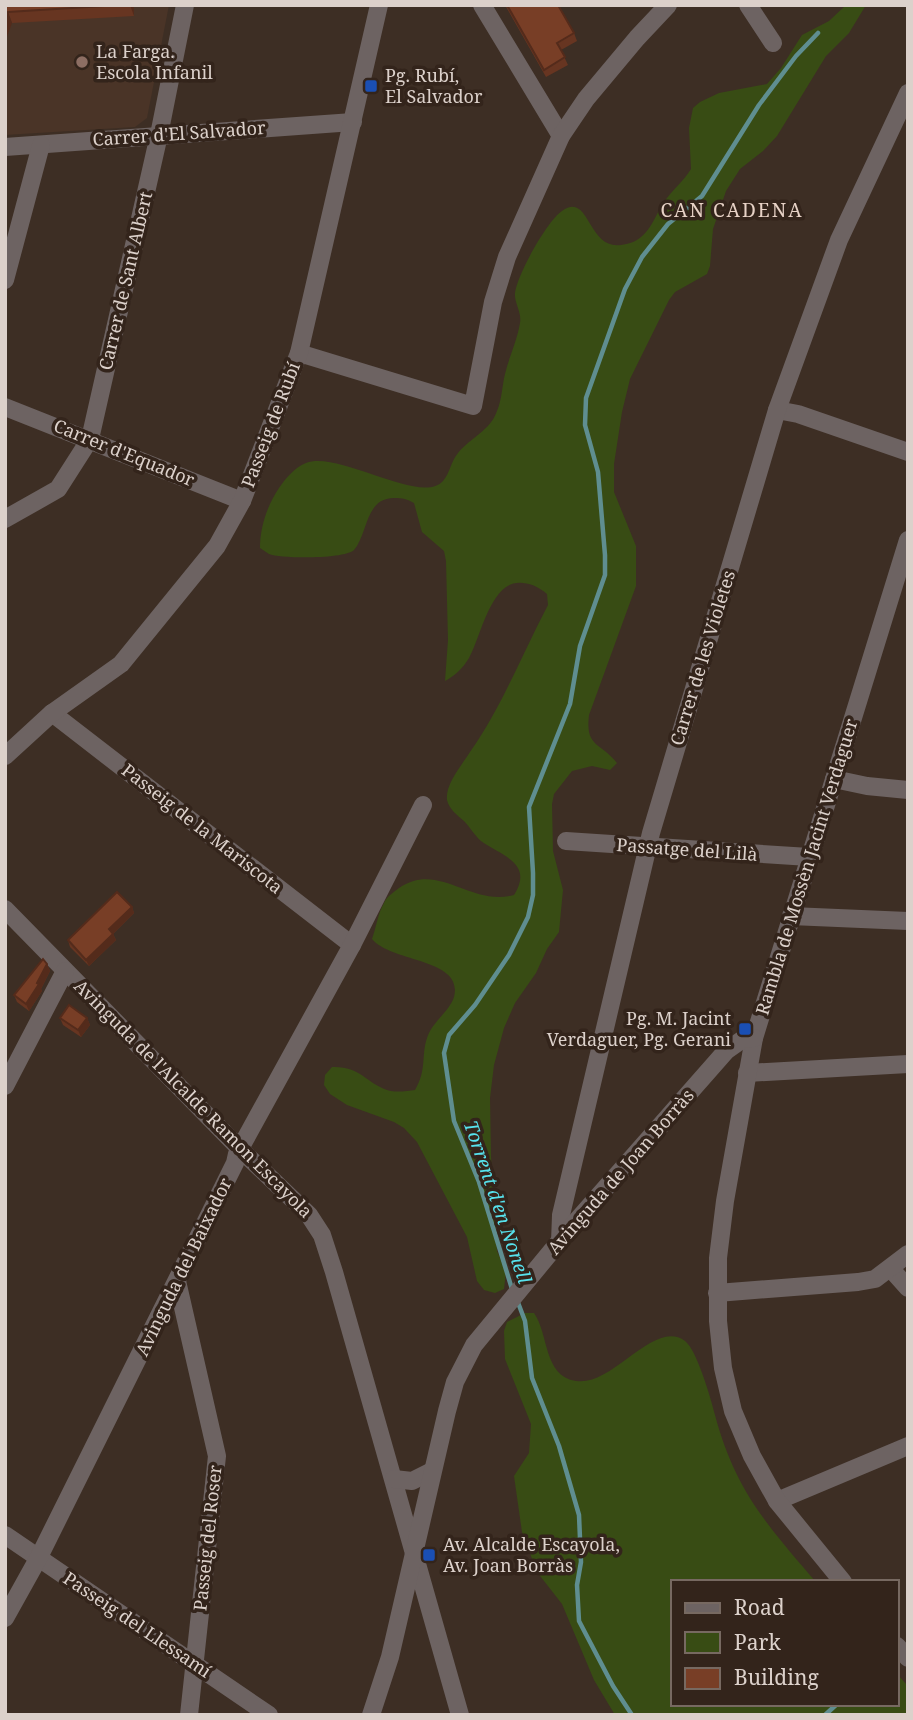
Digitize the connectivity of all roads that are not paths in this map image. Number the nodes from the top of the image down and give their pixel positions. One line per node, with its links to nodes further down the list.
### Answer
1 (185, 5): 9 (street, Carrer de Sant Albert)
2 (379, 5): 8 (street, Passeig de Rubí)
3 (482, 5): 10 (street)
4 (668, 5): 10 (street)
5 (748, 5): 6 (street)
6 (773, 43)
7 (907, 99): 16 (street, Carrer de les Violetes)
8 (354, 122): 9 (street, Carrer d'El Salvador); 14 (street, Passeig de Rubí)
9 (159, 135): 11 (street, Carrer d'El Salvador); 17 (street, Carrer de Sant Albert)
10 (561, 136): 14 (street)
11 (41, 145): 12 (street, Carrer d'El Salvador); 13 (street)
12 (5, 147)
13 (5, 280)
14 (299, 353): 19 (street, Passeig de Rubí)
15 (5, 407): 17 (street, Carrer d'Equador)
16 (778, 410): 18 (street); 28 (street, Carrer de les Violetes)
17 (90, 439): 19 (street, Carrer d'Equador); 20 (street, Carrer de Sant Albert)
18 (908, 452)
19 (242, 501): 22 (street, Passeig de Rubí)
20 (5, 519)
21 (908, 540): 24 (street, Rambla de Mossèn Jacint Verdaguer)
22 (52, 713): 23 (street, Passeig de Rubí); 33 (street, Passeig de la Mariscota)
23 (5, 756)
24 (834, 779): 25 (street); 29 (street, Rambla de Mossèn Jacint Verdaguer)
25 (908, 790)
26 (423, 805): 33 (street, Avinguda del Baixador)
27 (566, 841): 28 (street, Passatge del Lilà)
28 (648, 848): 29 (street, Passatge del Lilà); 40 (street, Carrer de les Violetes)
29 (809, 857): 31 (street, Rambla de Mossèn Jacint Verdaguer)
30 (5, 909): 34 (street, Avinguda de l'Alcalde Ramon Escayola)
31 (791, 916): 32 (street); 35 (street, Rambla de Mossèn Jacint Verdaguer)
32 (908, 921)
33 (352, 945): 39 (street, Avinguda del Baixador)
34 (65, 971): 38 (street); 39 (street, Avinguda de l'Alcalde Ramon Escayola)
35 (754, 1038): 37 (street, Rambla de Mossèn Jacint Verdaguer); 40 (street, Avinguda de Joan Borràs)
36 (908, 1064): 37 (street)
37 (747, 1073): 45 (street, Rambla de Mossèn Jacint Verdaguer)
38 (5, 1086)
39 (240, 1149): 43 (street, Avinguda del Baixador); 48 (street, Avinguda de l'Alcalde Ramon Escayola)
40 (560, 1242): 47 (street, Avinguda de Joan Borràs)
41 (908, 1254): 42 (street)
42 (891, 1269): 44 (street); 45 (street)
43 (177, 1281): 52 (street, Avinguda del Baixador); 57 (street, Passeig del Roser)
44 (908, 1288)
45 (717, 1293): 49 (street, Rambla de Mossèn Jacint Verdaguer)
46 (908, 1446): 49 (street)
47 (432, 1471): 48 (street); 51 (street, Avinguda de Joan Borràs)
48 (394, 1479): 51 (street, Avinguda de l'Alcalde Ramon Escayola)
49 (777, 1501): 53 (street, Rambla de Mossèn Jacint Verdaguer)
50 (5, 1535): 52 (street, Passeig del Llessamí)
51 (414, 1549): 54 (street, Avinguda de Joan Borràs); 55 (street, Avinguda de l'Alcalde Ramon Escayola)
52 (39, 1557): 56 (street, Avinguda del Baixador); 57 (street, Passeig del Llessamí)
53 (841, 1580)
54 (403, 1600): 55 (street); 60 (street, Avinguda de Joan Borràs)
55 (429, 1603): 61 (street, Avinguda de l'Alcalde Ramon Escayola)
56 (5, 1618)
57 (195, 1664): 58 (street, Passeig del Roser); 59 (street, Passeig del Llessamí)
58 (189, 1715)
59 (270, 1715)
60 (371, 1715)
61 (460, 1715)

